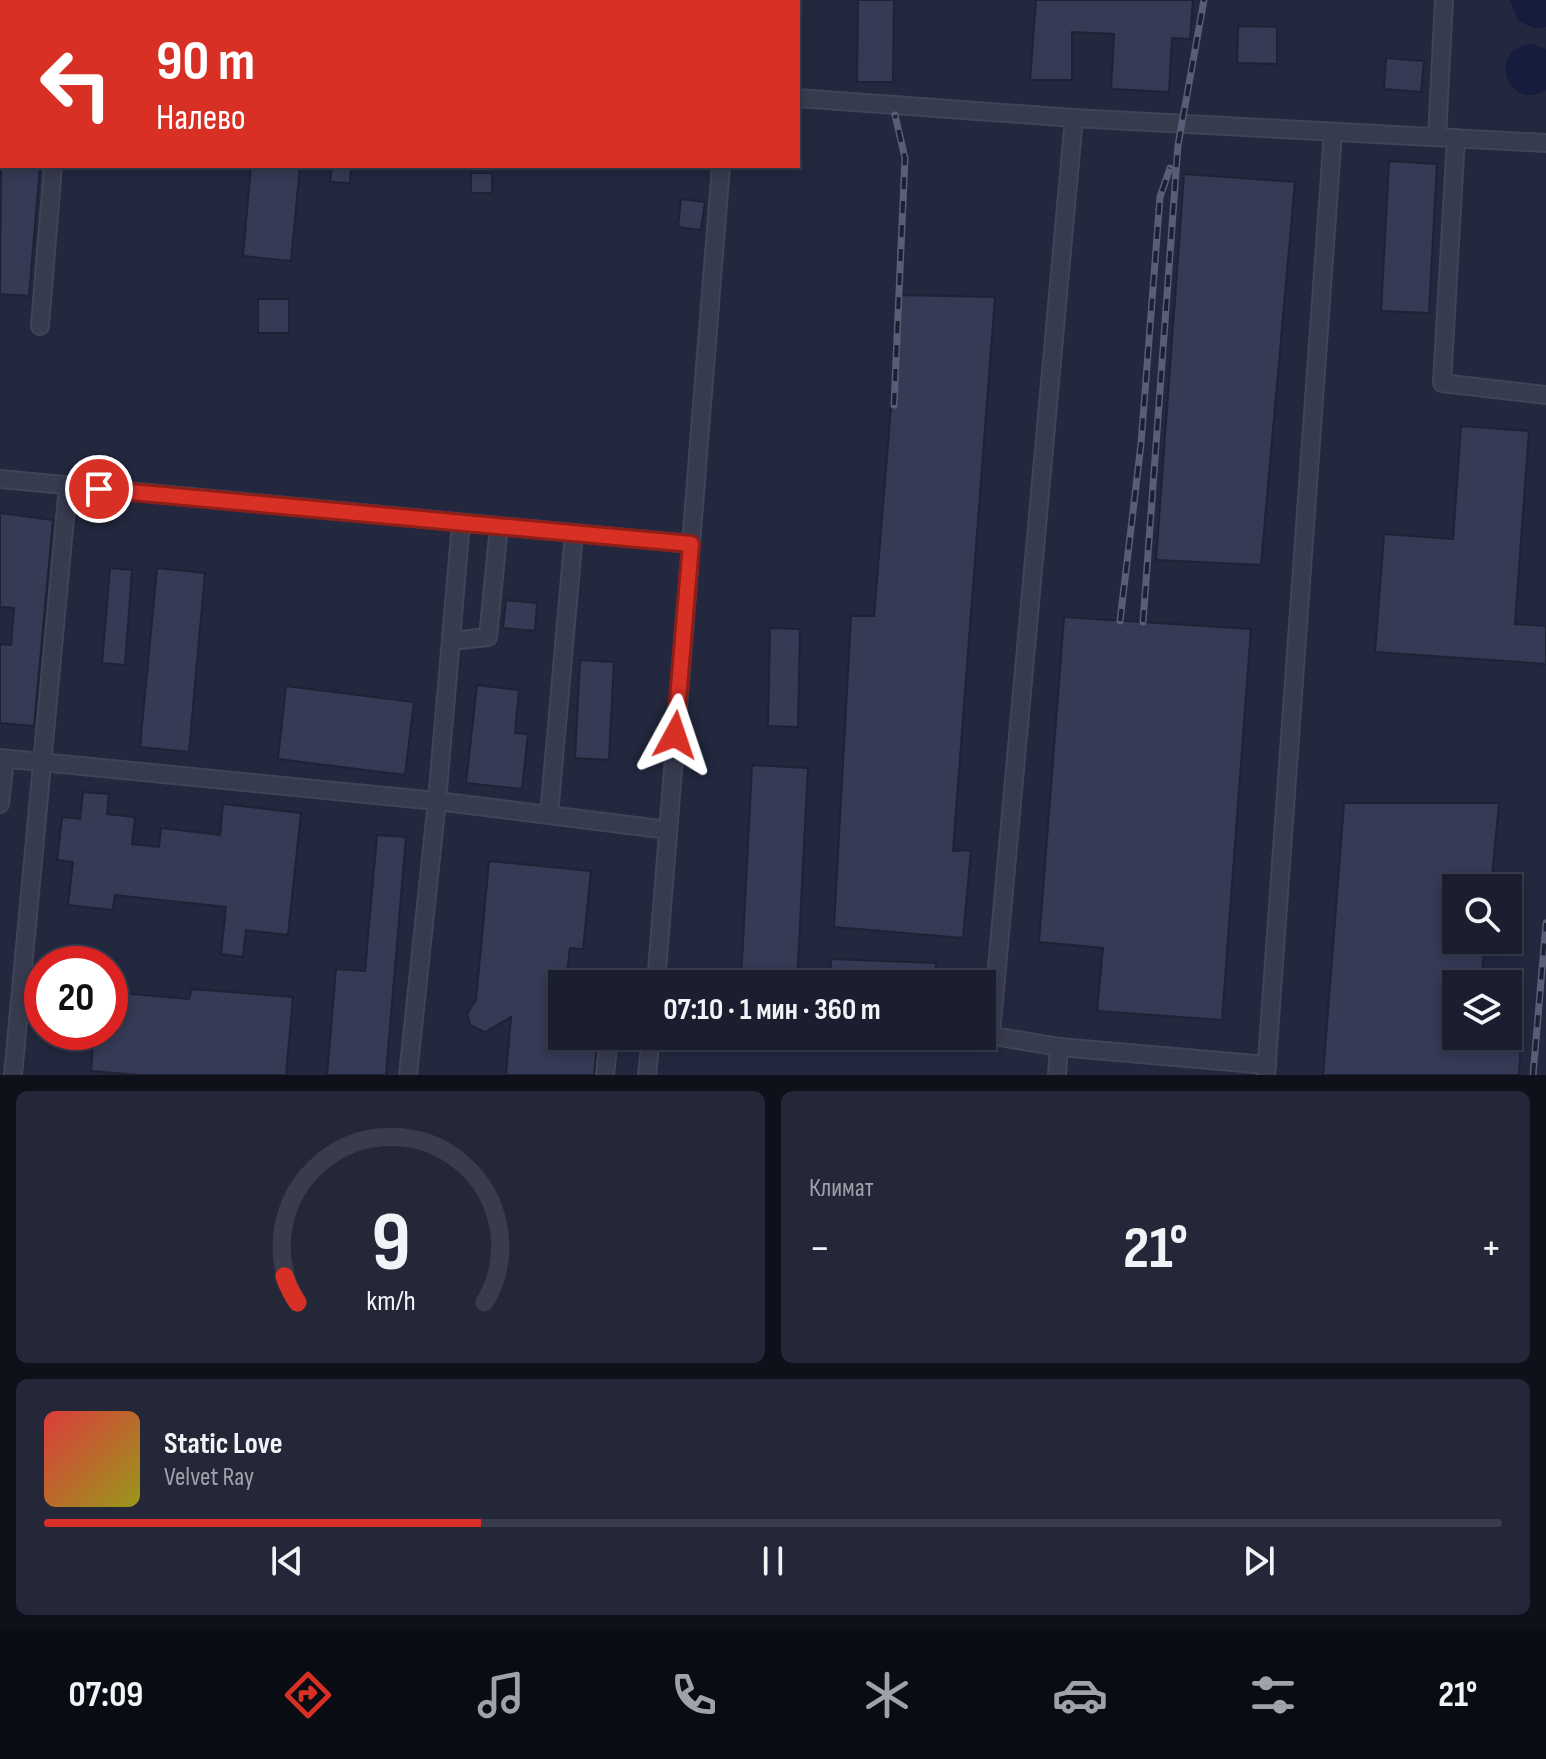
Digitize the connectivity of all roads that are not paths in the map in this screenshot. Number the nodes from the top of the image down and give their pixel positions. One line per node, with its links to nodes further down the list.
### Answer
1 (1444, 0): 5 (lane)
2 (800, 98): 3 (lane)
3 (1074, 118): 4 (lane); 26 (lane)
4 (1333, 132): 5 (lane); 31 (lane)
5 (1437, 137): 6 (lane)
6 (1456, 138): 7 (lane); 11 (lane)
7 (1546, 143)
8 (53, 168): 10 (lane)
9 (721, 168): 17 (lane)
10 (40, 326)
11 (1546, 395)
12 (0, 479): 13 (lane)
13 (68, 486): 14 (lane); 20 (lane)
14 (461, 523): 15 (lane); 18 (lane)
15 (499, 526): 16 (lane); 18 (lane)
16 (574, 533): 17 (lane); 23 (lane)
17 (691, 544): 24 (lane)
18 (451, 641): 21 (lane)
19 (2, 758): 20 (lane); 22 (lane)
20 (43, 762): 21 (lane); 32 (lane)
21 (437, 801): 23 (lane); 33 (lane)
22 (0, 804)
23 (549, 815): 24 (lane)
24 (668, 830): 25 (lane)
25 (657, 970)
26 (992, 970)
27 (996, 1036): 28 (lane)
28 (1059, 1047): 31 (lane); 36 (lane)
29 (608, 1050): 34 (lane)
30 (650, 1050): 35 (lane)
31 (1266, 1070)
32 (13, 1075)
33 (408, 1075)
34 (605, 1075)
35 (647, 1075)
36 (1057, 1075)

